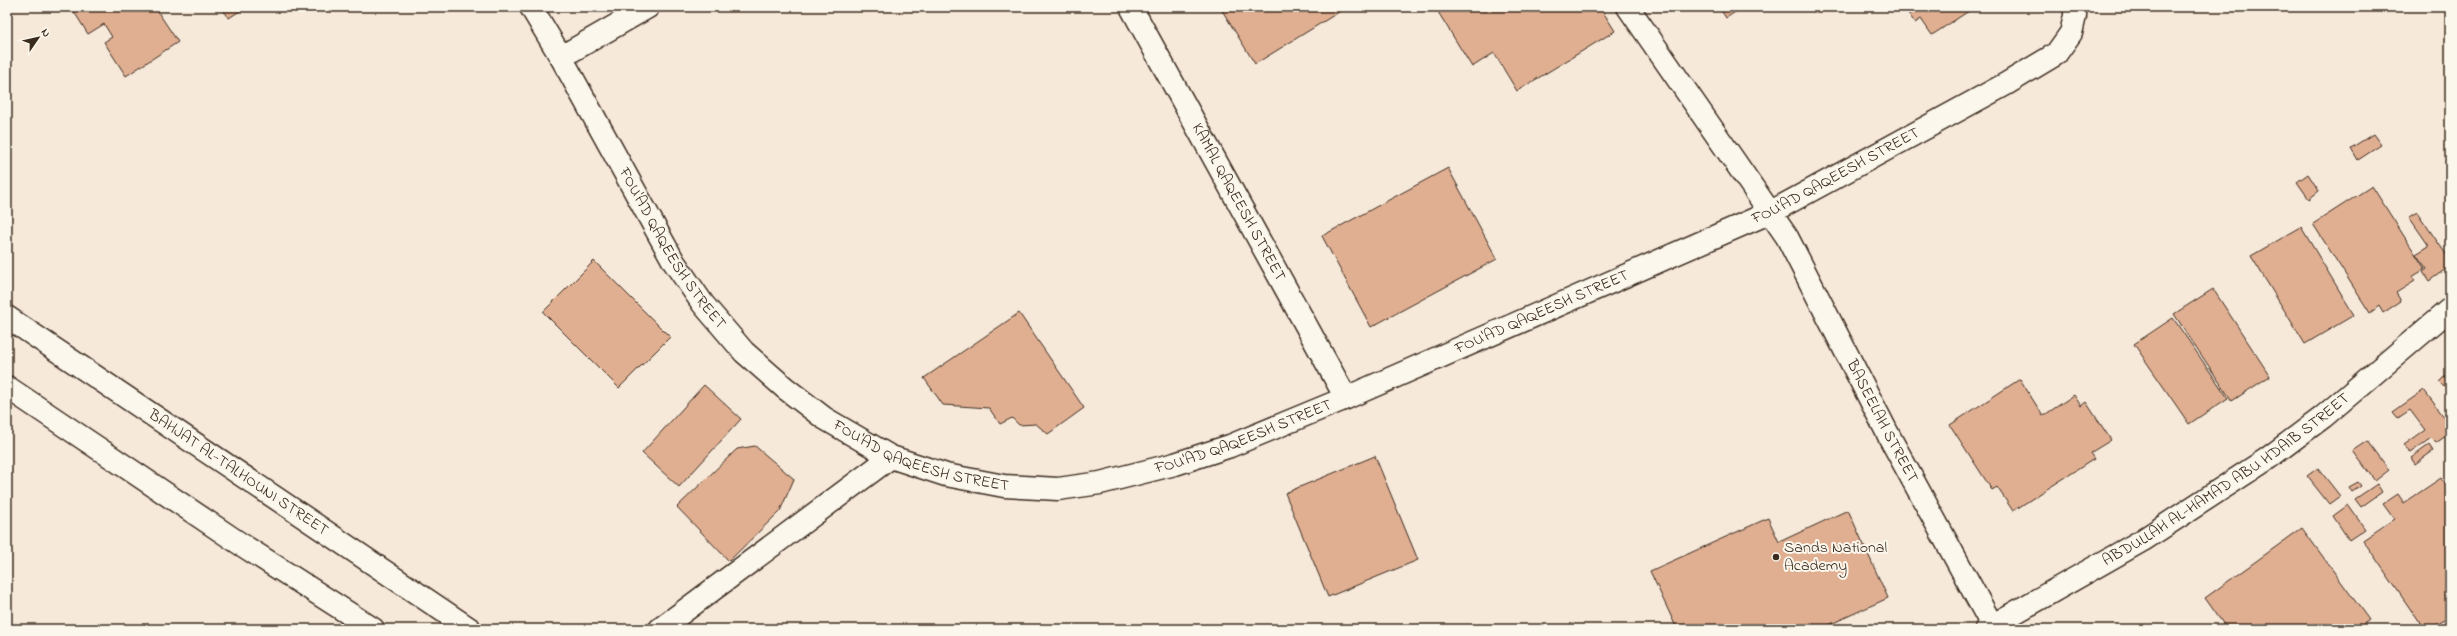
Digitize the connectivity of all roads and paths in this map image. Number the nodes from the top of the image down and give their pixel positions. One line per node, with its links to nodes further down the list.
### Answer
1 (531, 7): 6 (street, FOU'AD QAQEESH STREET)
2 (648, 7): 6 (street)
3 (1131, 7): 11 (street, KAMAL QAQEESH STREET)
4 (1628, 7): 7 (street, BASEELAH STREET)
5 (2075, 7): 7 (street, FOU'AD QAQEESH STREET)
6 (561, 57): 12 (street, FOU'AD QAQEESH STREET)
7 (1771, 212): 11 (street, FOU'AD QAQEESH STREET); 14 (street, BASEELAH STREET)
8 (2450, 309): 14 (street, ABDULLAH AL-HAMAD ABU HDAIB STREET)
9 (7, 317): 15 (street, BAHJAT AL-TALHOUNI STREET)
10 (7, 387): 13 (street)
11 (1346, 398): 12 (street, FOU'AD QAQEESH STREET)
12 (891, 457): 16 (street)
13 (369, 627)
14 (1991, 628)
15 (470, 629)
16 (660, 629)

